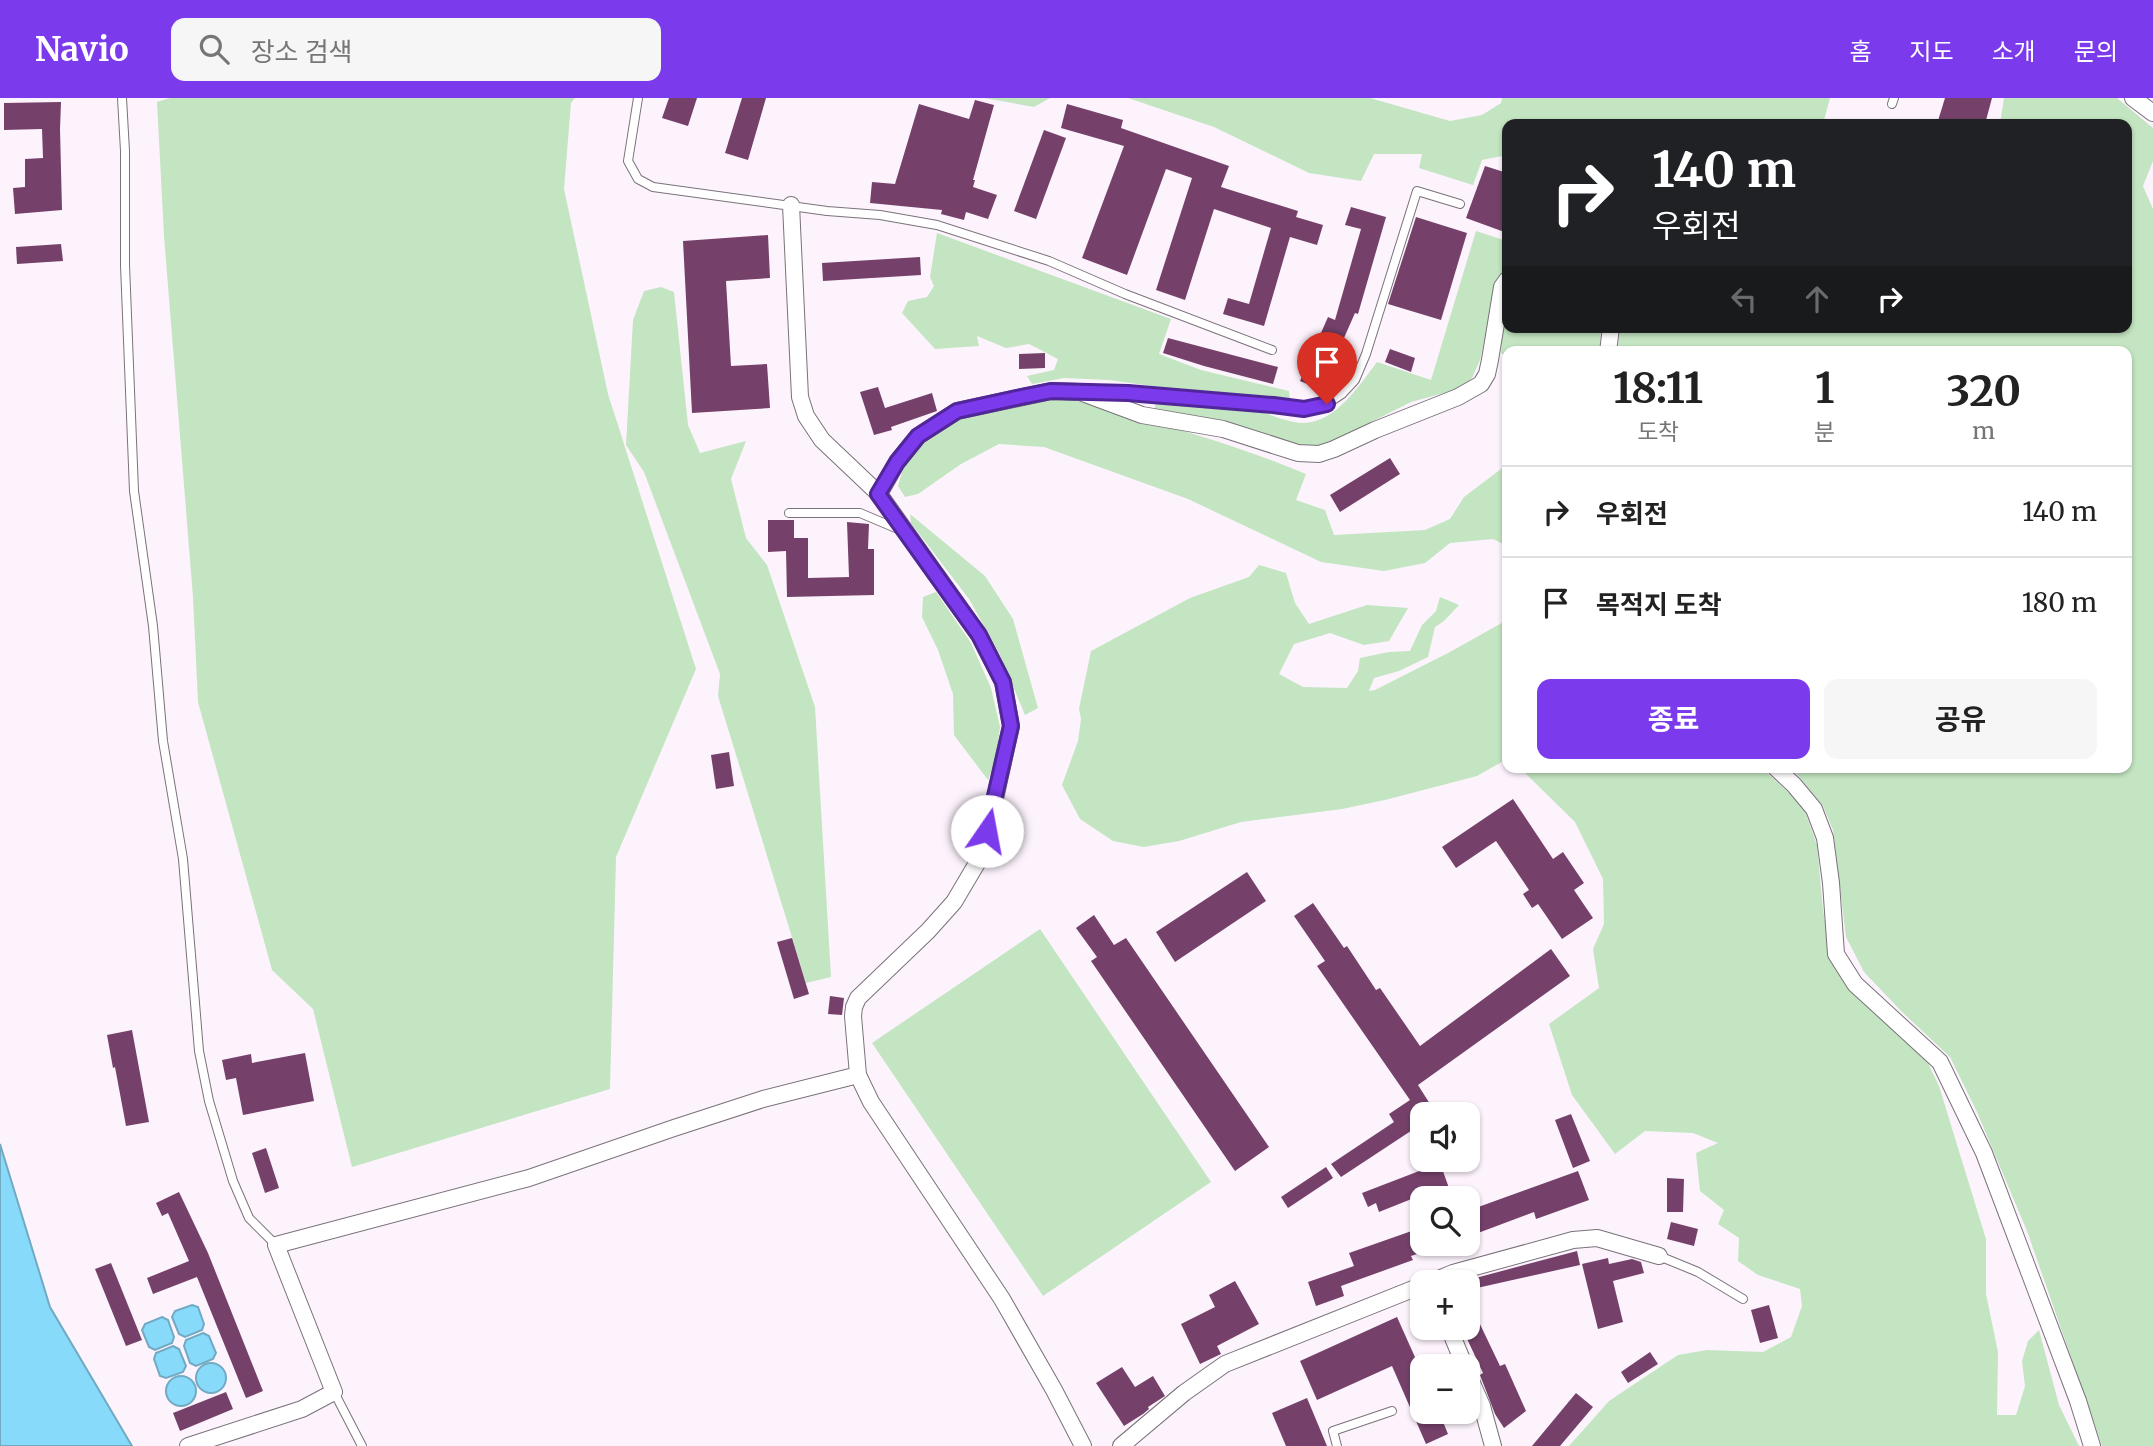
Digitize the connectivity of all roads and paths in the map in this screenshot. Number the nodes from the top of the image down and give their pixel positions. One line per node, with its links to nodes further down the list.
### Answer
1 (122, 98): 15 (lane)
2 (638, 98): 6 (lane)
3 (2133, 98): 4 (street)
4 (2153, 113)
5 (1460, 204): 9 (lane)
6 (791, 205): 8 (lane); 10 (street)
7 (1502, 287): 9 (street)
8 (1272, 350)
9 (1080, 392): 10 (street)
10 (878, 494): 12 (street)
11 (789, 513): 12 (lane)
12 (904, 532): 14 (street)
13 (1781, 773): 31 (street)
14 (858, 1075): 15 (street); 27 (street)
15 (276, 1245): 22 (street)
16 (1660, 1256): 17 (street); 21 (lane)
17 (1464, 1270)
18 (1410, 1290): 19 (street)
19 (1403, 1293): 20 (street); 28 (street)
20 (1410, 1294)
21 (1743, 1299)
22 (334, 1392): 25 (street); 26 (lane)
23 (1480, 1401): 30 (street)
24 (1392, 1411): 29 (lane)
25 (188, 1446)
26 (362, 1446)
27 (1083, 1446)
28 (1121, 1446)
29 (1337, 1446)
30 (1493, 1446)
31 (2092, 1446)

